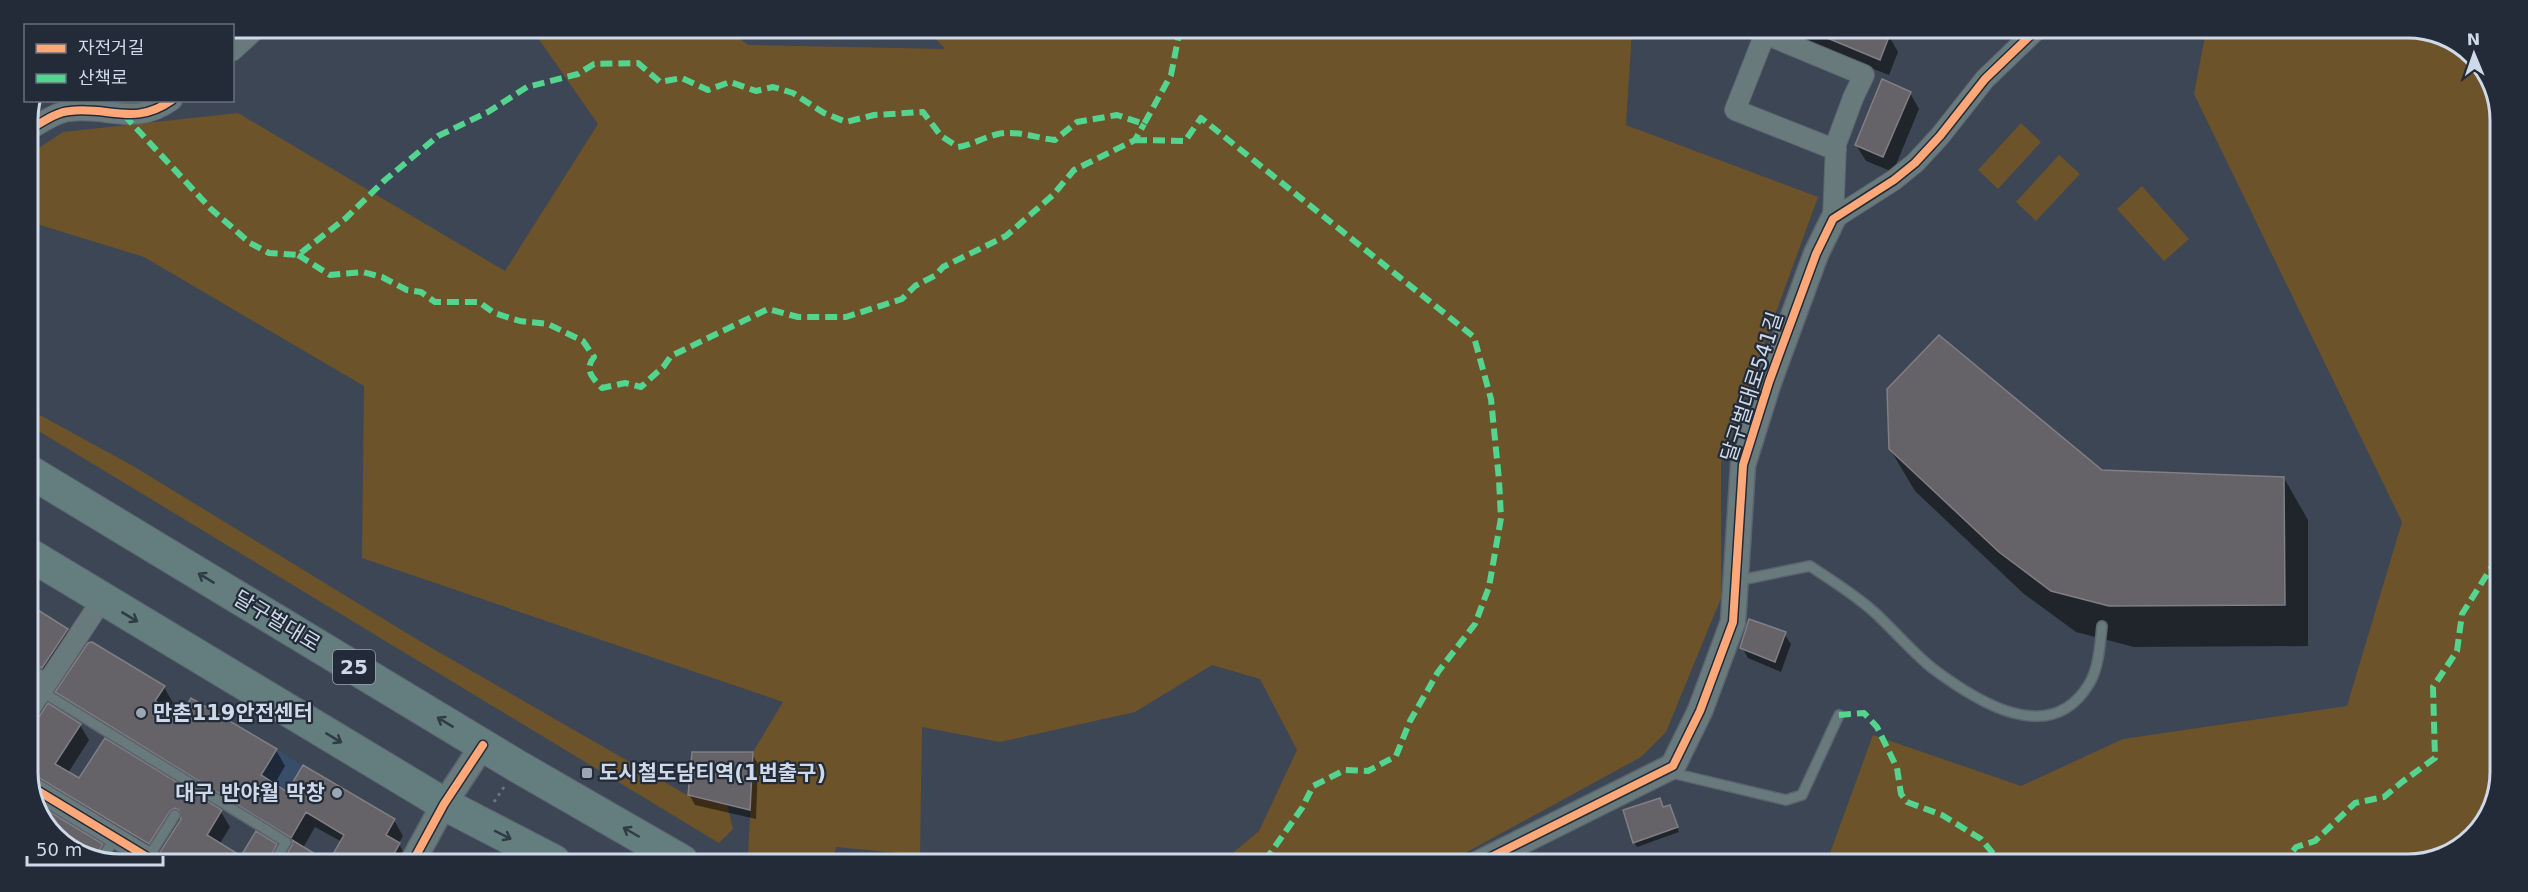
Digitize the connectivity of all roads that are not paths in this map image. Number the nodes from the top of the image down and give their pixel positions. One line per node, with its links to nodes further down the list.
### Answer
1 (246, 38): 5 (street)
2 (1763, 38): 8 (street)
3 (1775, 38): 8 (street)
4 (2028, 38): 9 (street)
5 (234, 49)
6 (169, 102): 7 (street)
7 (38, 126)
8 (1836, 150): 9 (street)
9 (1833, 219): 12 (street, 달구벌대로541길)
10 (38, 477): 19 (main road, 달구벌대로 / 25, one-way to 10)
11 (38, 559): 13 (main road)
12 (1737, 581): 14 (lane); 20 (street, 달구벌대로541길)
13 (102, 600): 16 (street); 22 (main road, one-way to 22)
14 (2102, 626)
15 (38, 679): 16 (lane)
16 (45, 686): 17 (street); 28 (lane)
17 (38, 696)
18 (1839, 715): 20 (lane)
19 (483, 745): 22 (street); 31 (main road, 달구벌대로 / 25, one-way to 19)
20 (1663, 771): 32 (street, 달구벌대로541길)
21 (40, 792): 24 (street)
22 (444, 804): 29 (street); 30 (main road, one-way to 30)
23 (176, 815): 27 (lane)
24 (116, 838): 25 (lane); 26 (street)
25 (106, 853)
26 (142, 854)
27 (153, 854)
28 (279, 854)
29 (417, 854)
30 (541, 854)
31 (670, 854)
32 (1497, 854)

